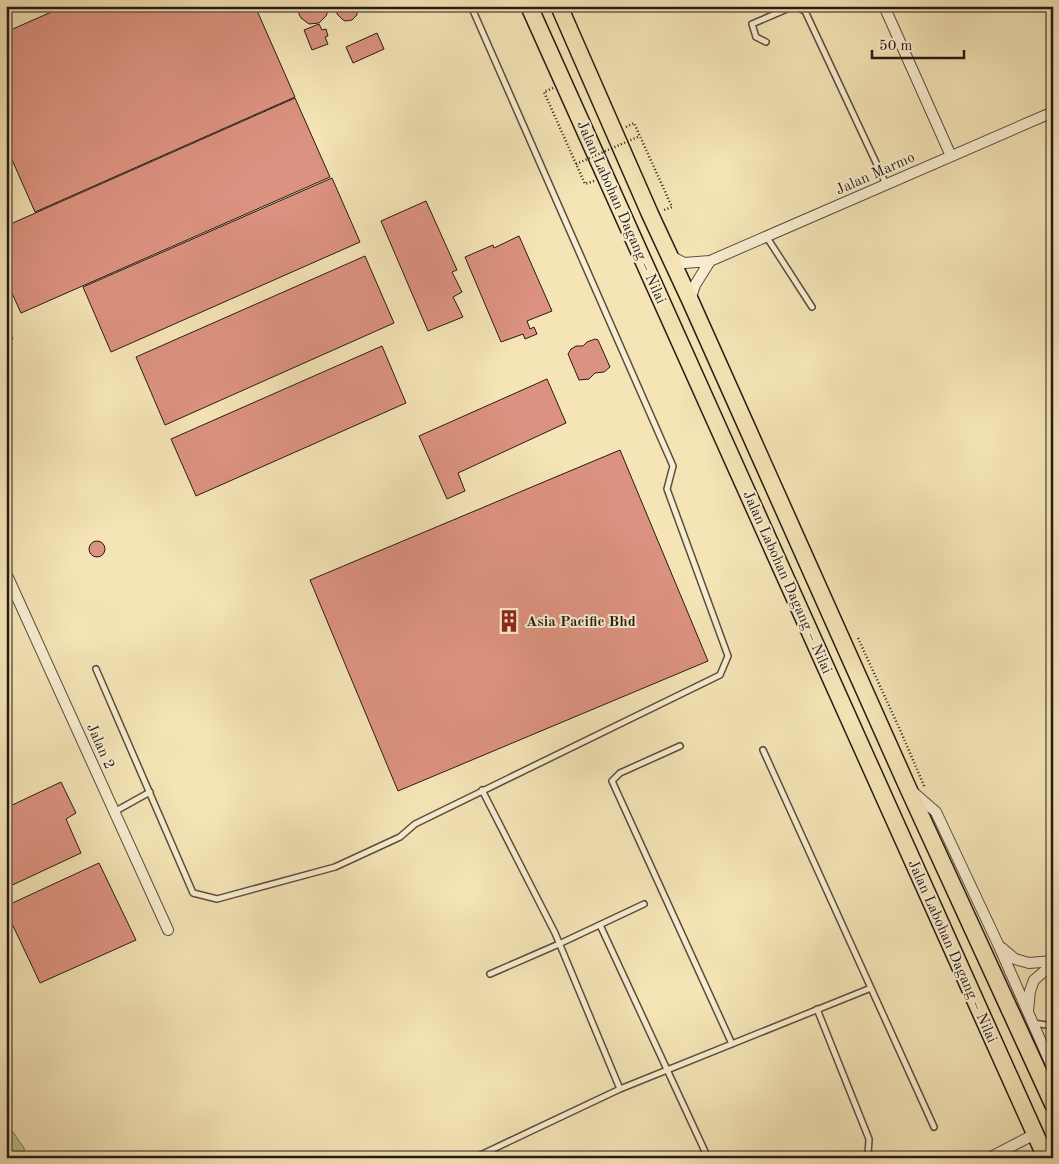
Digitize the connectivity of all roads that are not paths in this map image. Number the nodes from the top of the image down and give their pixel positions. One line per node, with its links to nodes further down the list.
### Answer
1 (470, 6): 20 (lane)
2 (529, 6): 41 (main road, Jalan Labohan Dagang ‒ Nilai)
3 (559, 6): 10 (main road, Jalan Labohan Dagang ‒ Nilai)
4 (884, 6): 7 (street)
5 (766, 42): 8 (lane)
6 (1053, 112): 7 (street, Jalan Marmo)
7 (951, 156): 8 (street, Jalan Marmo)
8 (886, 184): 9 (street, Jalan Marmo)
9 (766, 236): 11 (street, Jalan Marmo); 13 (lane)
10 (671, 256): 11 (street); 12 (main road, Jalan Labohan Dagang ‒ Nilai)
11 (710, 261): 12 (street)
12 (690, 300): 19 (main road, Jalan Labohan Dagang ‒ Nilai)
13 (812, 307)
14 (6, 574): 15 (street, Jalan 2)
15 (10, 594): 22 (street, Jalan 2)
16 (96, 669): 21 (lane)
17 (680, 746): 35 (lane)
18 (763, 750): 30 (lane)
19 (908, 788): 27 (street); 39 (main road, Jalan Labohan Dagang ‒ Nilai)
20 (482, 790): 21 (lane); 26 (lane)
21 (150, 792): 22 (lane)
22 (114, 812): 25 (street, Jalan 2)
23 (644, 904): 24 (lane)
24 (600, 925): 26 (lane); 37 (lane)
25 (168, 930)
26 (559, 944): 29 (lane); 38 (lane)
27 (998, 944): 28 (street); 32 (street)
28 (1053, 962): 32 (street)
29 (490, 974)
30 (871, 988): 31 (lane); 40 (lane)
31 (817, 1009): 35 (lane); 44 (lane)
32 (1028, 1011): 33 (street)
33 (1032, 1023): 34 (lane); 36 (street)
34 (1053, 1026)
35 (732, 1044): 37 (lane)
36 (1053, 1069)
37 (667, 1070): 38 (lane); 43 (lane)
38 (620, 1089): 42 (lane)
39 (1053, 1104)
40 (934, 1127)
41 (1035, 1134): 45 (street); 46 (main road, Jalan Labohan Dagang ‒ Nilai)
42 (474, 1158)
43 (708, 1158)
44 (862, 1158)
45 (990, 1158)
46 (1046, 1158)

